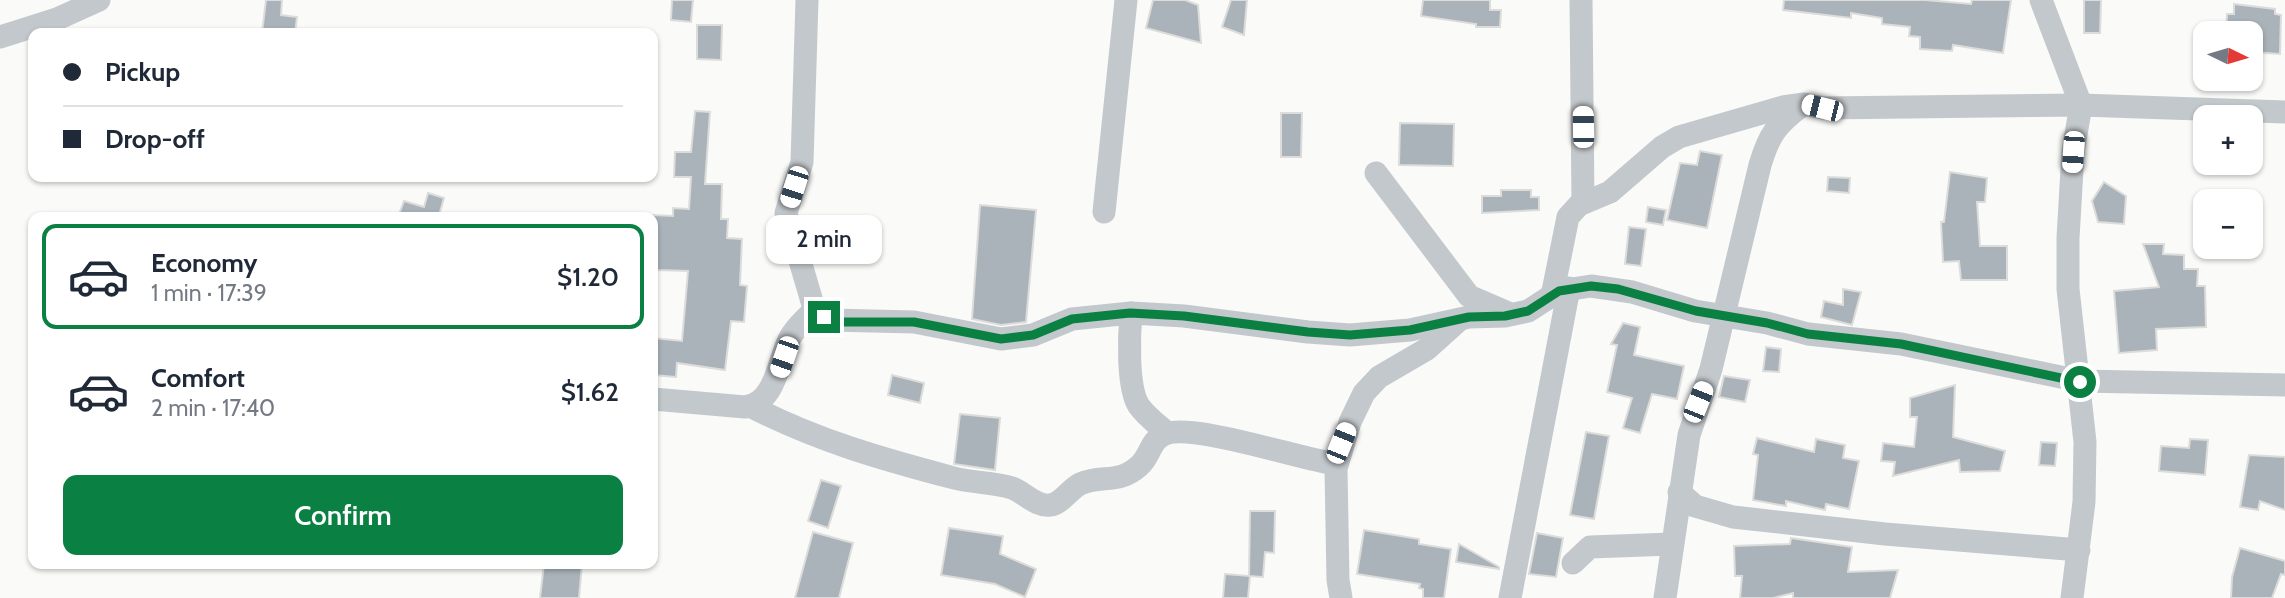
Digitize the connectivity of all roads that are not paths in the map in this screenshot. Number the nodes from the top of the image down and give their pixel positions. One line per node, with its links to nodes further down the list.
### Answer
1 (807, 0): 15 (street)
2 (1126, 0): 13 (street)
3 (1581, 0): 12 (street)
4 (2040, 0): 9 (street)
5 (94, 1): 6 (street)
6 (62, 8): 7 (street)
7 (0, 37)
8 (1804, 104): 9 (street); 12 (street); 18 (street)
9 (2081, 105): 10 (street); 20 (street)
10 (2285, 112)
11 (1376, 173): 17 (street)
12 (1583, 203): 14 (street)
13 (1104, 212)
14 (1561, 292): 17 (street); 18 (street); 31 (street)
15 (815, 309): 16 (street); 23 (street)
16 (1130, 313): 19 (street); 24 (street)
17 (1512, 314): 19 (street)
18 (1725, 315): 20 (street); 26 (street)
19 (1458, 321): 25 (street)
20 (2080, 382): 21 (street); 28 (street)
21 (2285, 385)
22 (658, 399): 23 (street)
23 (750, 406): 24 (street)
24 (1167, 433): 25 (street)
25 (1336, 464): 30 (street)
26 (1679, 492): 27 (street); 28 (street)
27 (1672, 544): 29 (street); 32 (street)
28 (2080, 551): 33 (street)
29 (1573, 563)
30 (1341, 598)
31 (1510, 598)
32 (1665, 598)
33 (2072, 598)

